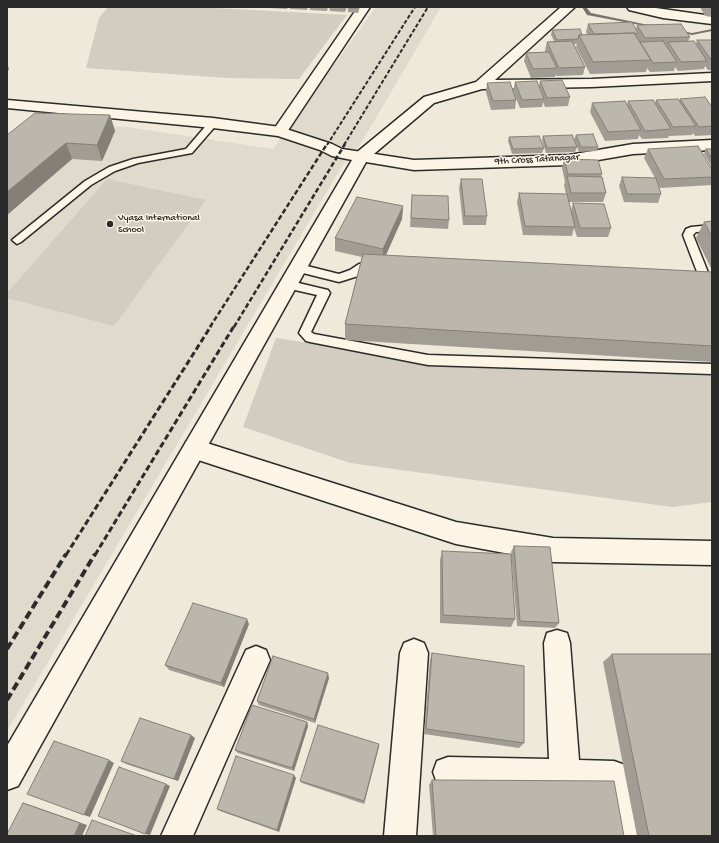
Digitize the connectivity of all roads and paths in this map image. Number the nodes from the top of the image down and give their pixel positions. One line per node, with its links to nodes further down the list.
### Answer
1 (364, 7): 10 (street)
2 (569, 7): 7 (street)
3 (633, 7): 4 (street)
4 (662, 11): 5 (street)
5 (712, 20)
6 (712, 76): 7 (street)
7 (480, 85): 12 (street)
8 (7, 104): 9 (street, 9th Cross Tatanagar)
9 (213, 123): 10 (street, 9th Cross Tatanagar); 14 (lane)
10 (280, 132): 12 (street, 9th Cross Tatanagar)
11 (712, 145): 12 (street, 9th Cross Tatanagar)
12 (362, 156): 16 (street)
13 (712, 228): 17 (lane)
14 (17, 240)
15 (388, 268): 16 (lane)
16 (295, 277): 18 (lane); 19 (street)
17 (683, 281)
18 (712, 369)
19 (194, 449): 20 (street); 26 (street)
20 (712, 553)
21 (557, 643): 25 (street)
22 (414, 653): 28 (street)
23 (256, 660): 27 (street)
24 (448, 772): 25 (street)
25 (564, 774): 29 (street)
26 (7, 775)
27 (177, 836)
28 (400, 836)
29 (626, 836)

